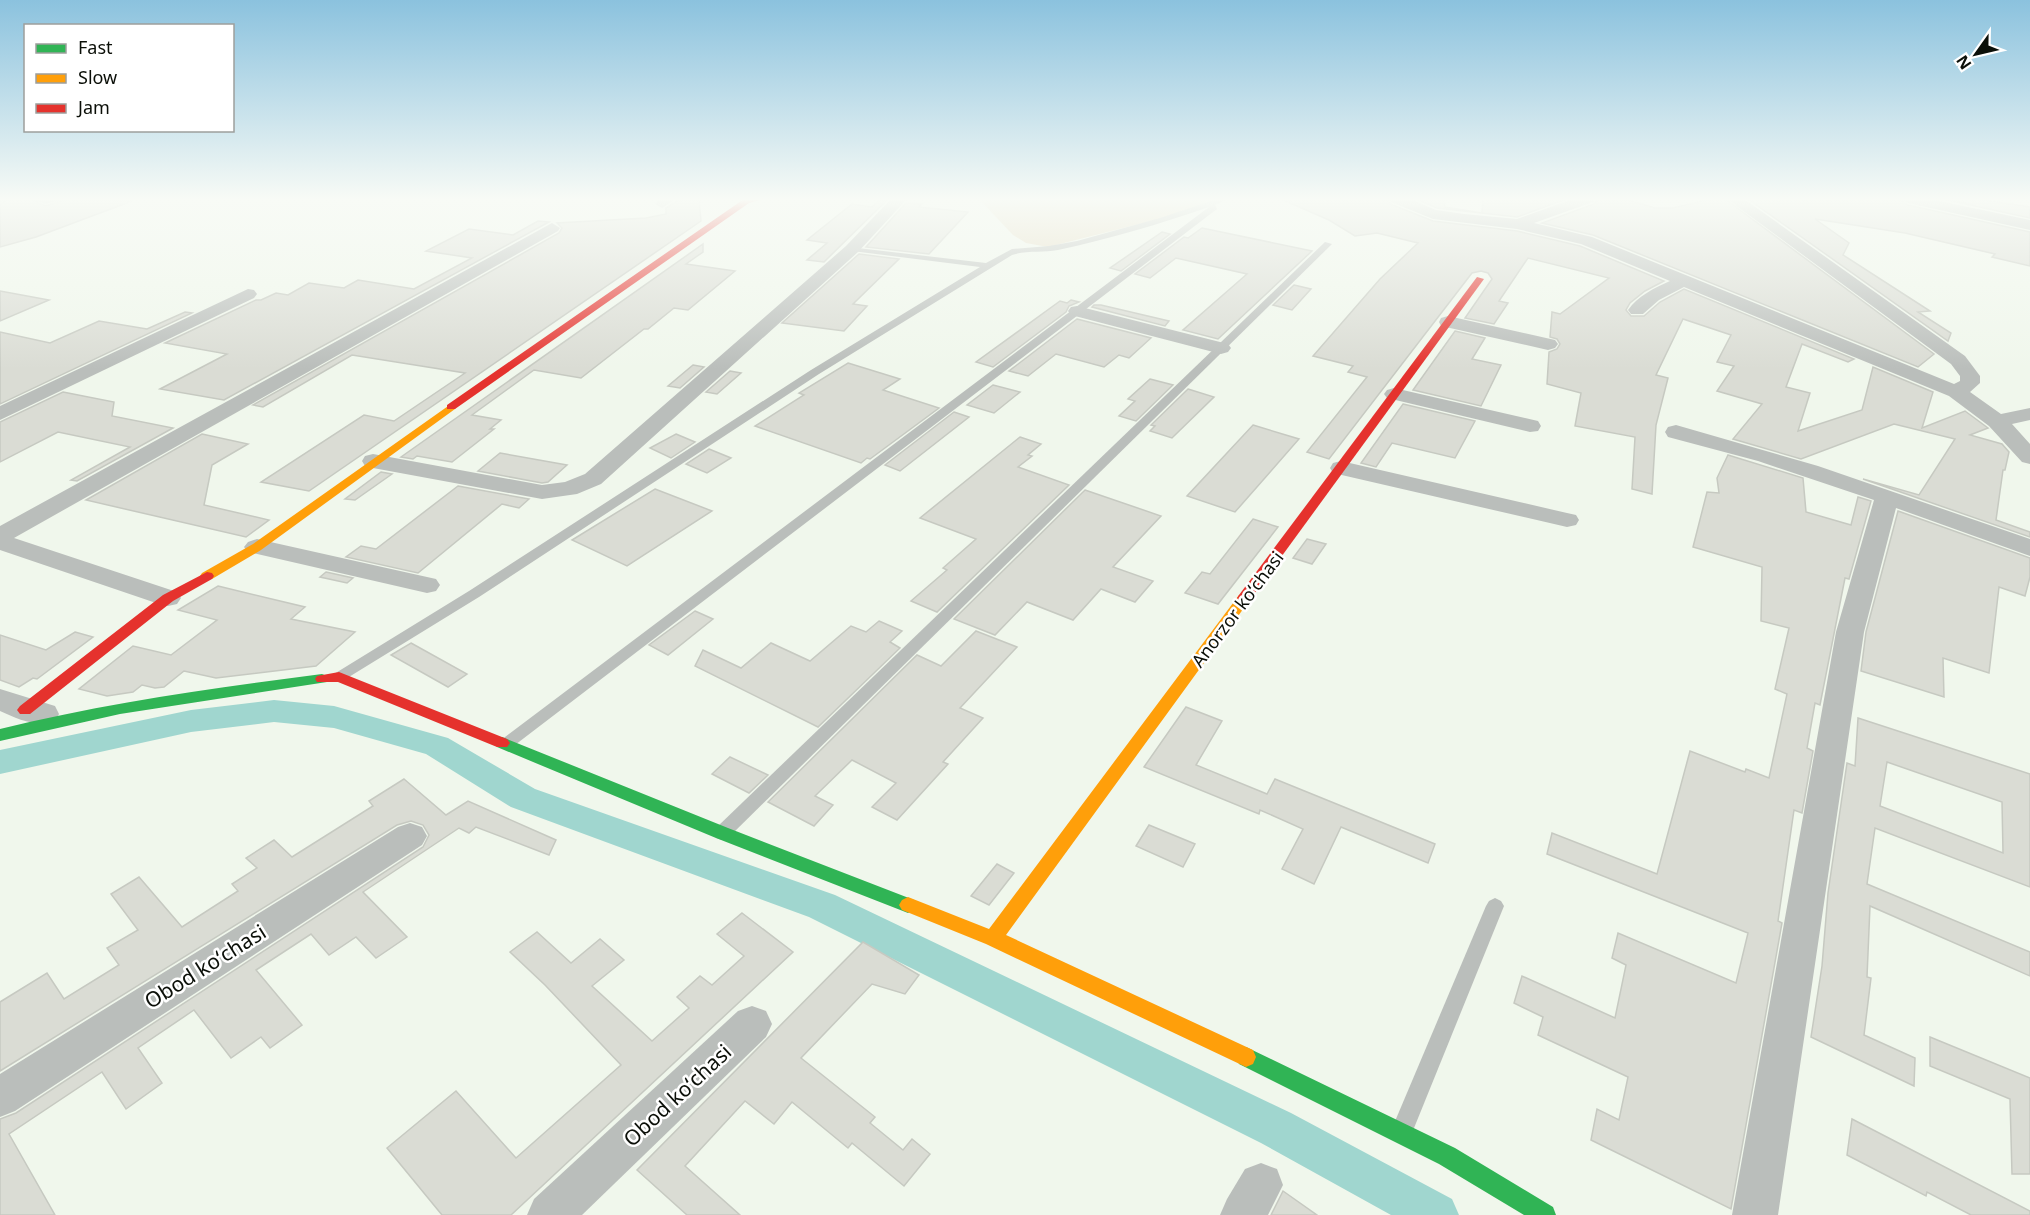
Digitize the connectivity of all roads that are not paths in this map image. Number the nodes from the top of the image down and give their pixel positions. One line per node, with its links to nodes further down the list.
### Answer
1 (502, 256): 31 (street)
2 (668, 256): 27 (street)
3 (844, 256): 27 (street)
4 (906, 256): 10 (lane)
5 (1006, 256): 10 (lane)
6 (1150, 256): 15 (lane)
7 (1316, 256): 18 (lane)
8 (1624, 256): 12 (street)
9 (1812, 256): 19 (street)
10 (988, 266): 37 (lane)
11 (1480, 279): 16 (street, Anorzor koʻchasi)
12 (1684, 280): 14 (street); 19 (street)
13 (248, 294): 21 (street)
14 (1637, 310)
15 (1077, 311): 18 (street); 41 (lane)
16 (1448, 322): 17 (street); 20 (street, Anorzor koʻchasi)
17 (1548, 344)
18 (1221, 348): 42 (lane)
19 (1956, 392): 23 (street)
20 (1394, 394): 24 (street); 28 (street, Anorzor koʻchasi)
21 (0, 414)
22 (2030, 414): 23 (street)
23 (1997, 421): 26 (street)
24 (1530, 426)
25 (1676, 432): 29 (street)
26 (2030, 457)
27 (373, 461): 33 (street)
28 (1341, 468): 30 (street); 45 (street, Anorzor koʻchasi)
29 (1887, 497): 34 (street); 51 (street)
30 (1567, 520)
31 (0, 536)
32 (0, 542): 36 (street)
33 (257, 547): 35 (street); 36 (street)
34 (2030, 548)
35 (427, 585)
36 (168, 598): 38 (street)
37 (339, 677): 39 (street); 41 (street)
38 (12, 705): 39 (street)
39 (63, 718): 40 (street)
40 (0, 735)
41 (506, 744): 42 (street)
42 (722, 832): 45 (street)
43 (411, 836): 47 (street, Obod koʻchasi)
44 (1495, 906): 48 (lane)
45 (993, 938): 48 (street)
46 (752, 1024): 49 (street, Obod koʻchasi)
47 (0, 1097)
48 (1401, 1133): 50 (street)
49 (550, 1215)
50 (1545, 1215)
51 (1755, 1215)

